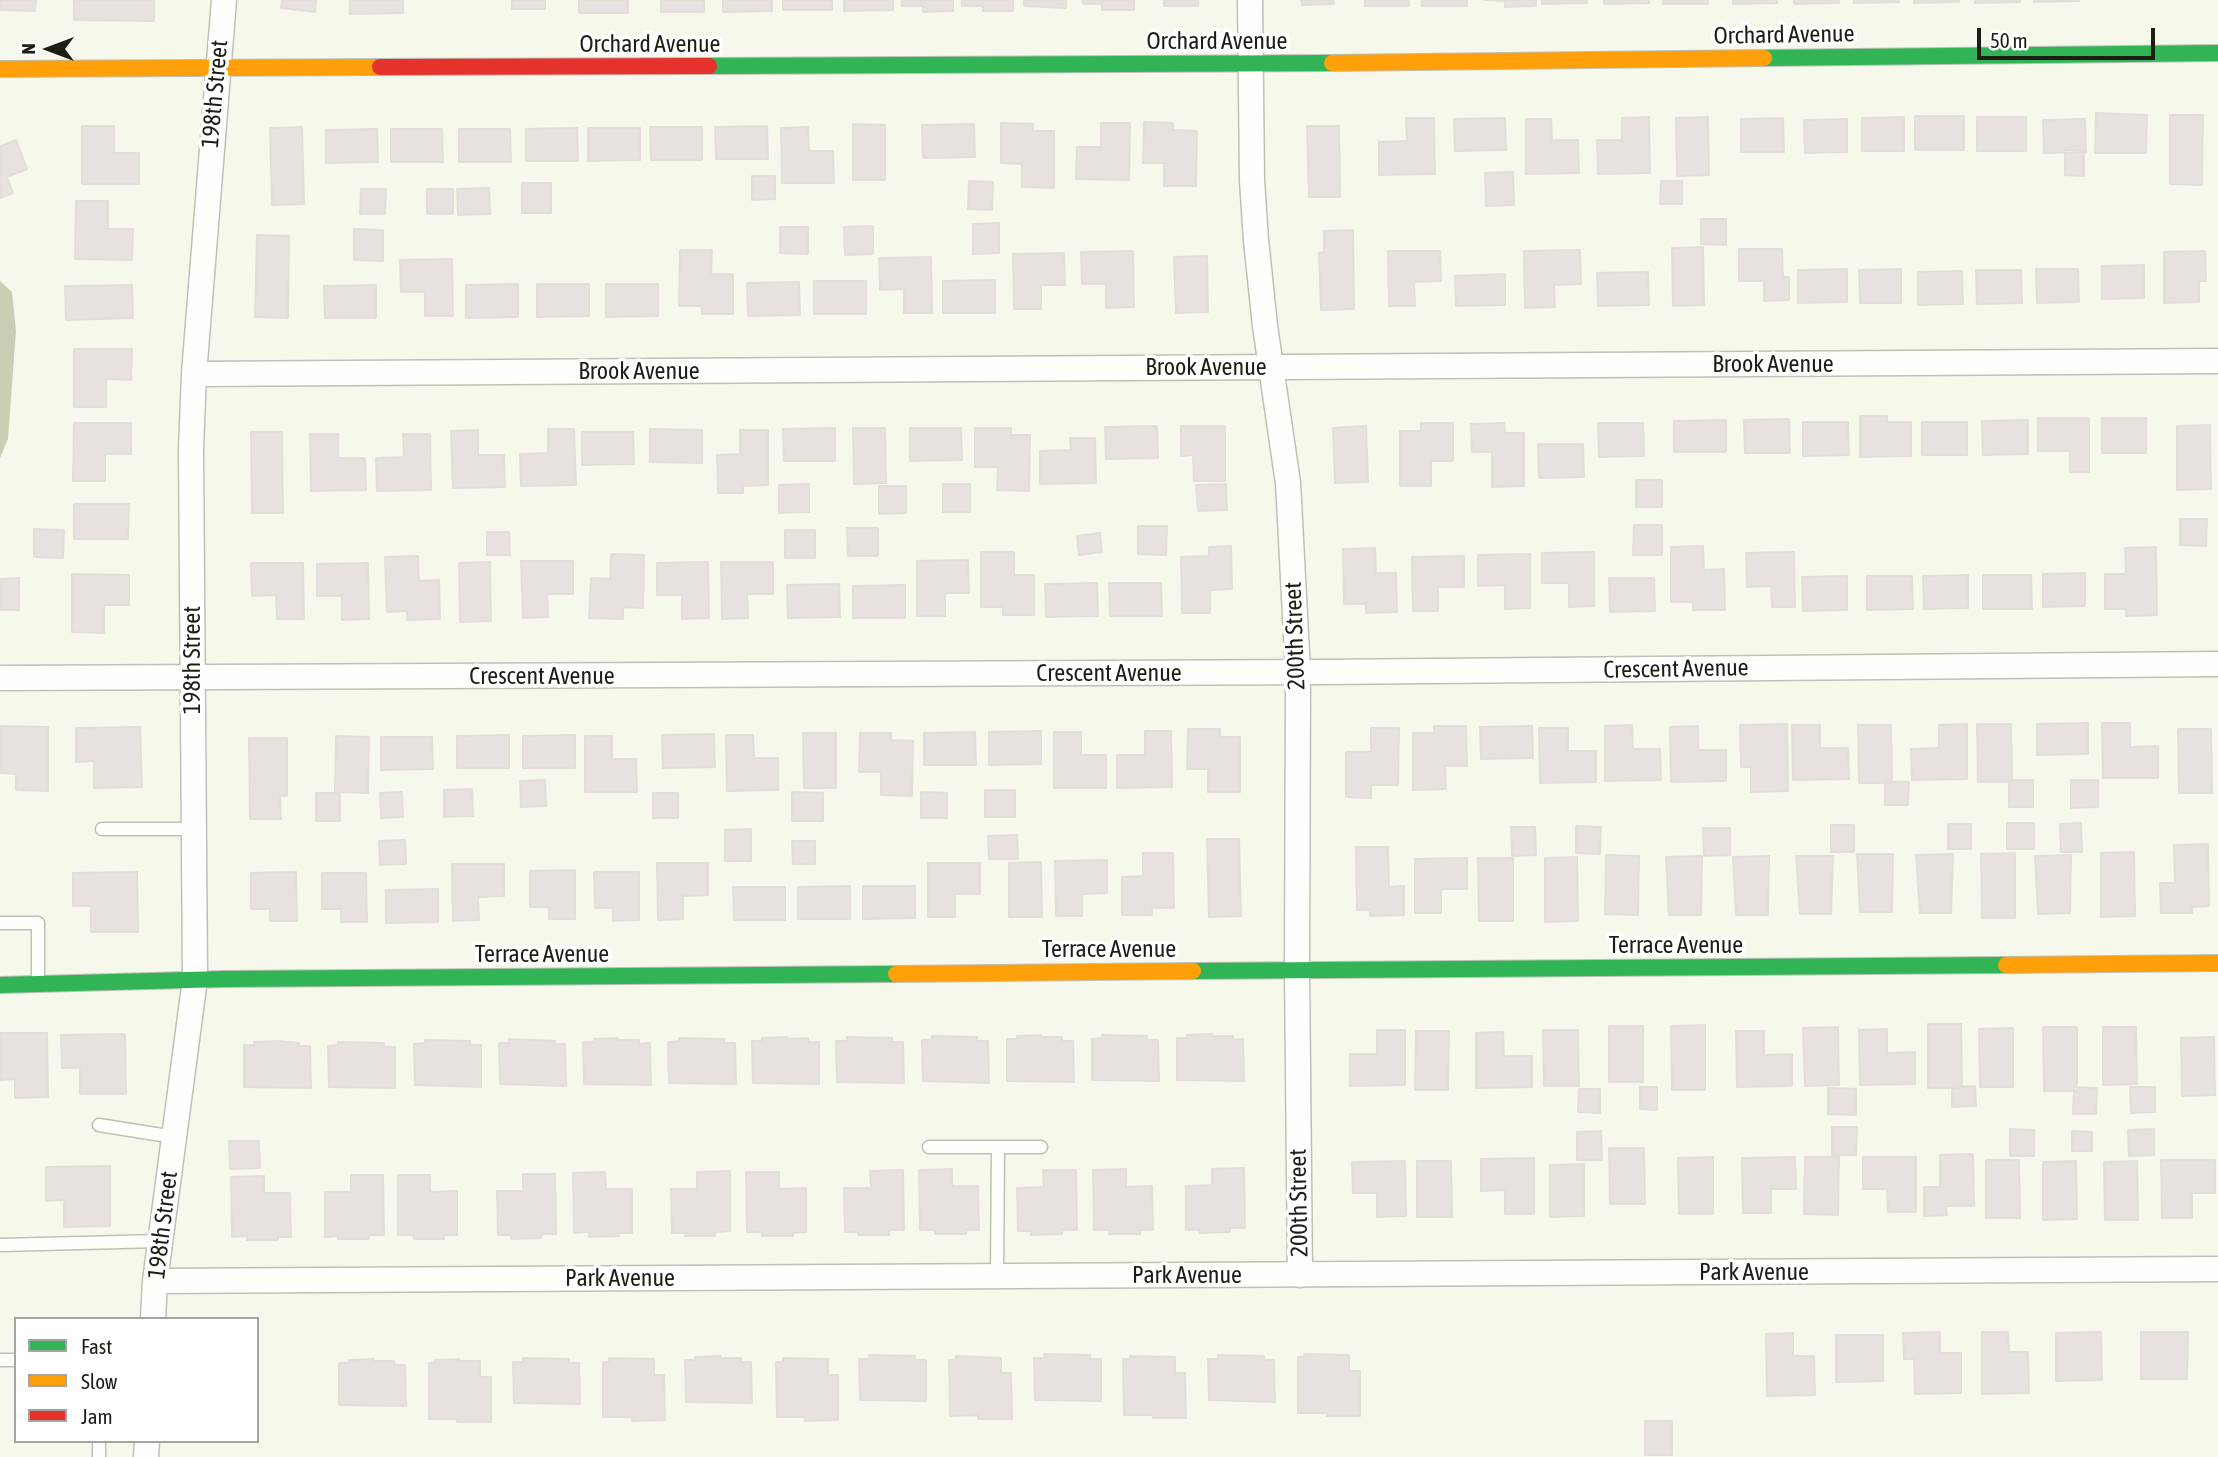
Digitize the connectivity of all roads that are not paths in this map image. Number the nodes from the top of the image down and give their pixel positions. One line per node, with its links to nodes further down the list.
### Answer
1 (224, 0): 6 (street, 198th Street)
2 (1250, 0): 4 (street, 200th Street)
3 (2218, 53): 4 (street, Orchard Avenue)
4 (1250, 64): 6 (street, Orchard Avenue); 8 (street, 200th Street)
5 (0, 69): 6 (street, Orchard Avenue)
6 (217, 69): 9 (street, 198th Street)
7 (2218, 360): 8 (street, Brook Avenue)
8 (1271, 367): 9 (street, Brook Avenue); 11 (street, 200th Street)
9 (194, 374): 13 (street, 198th Street)
10 (2218, 664): 11 (street, Crescent Avenue)
11 (1298, 672): 13 (street, Crescent Avenue); 18 (street, 200th Street)
12 (0, 678): 13 (street, Crescent Avenue)
13 (191, 678): 15 (street, 198th Street)
14 (102, 829): 15 (lane)
15 (193, 829): 19 (street, 198th Street)
16 (0, 923): 20 (lane)
17 (2218, 963): 18 (street, Terrace Avenue)
18 (1297, 971): 19 (street, Terrace Avenue); 30 (street, 200th Street)
19 (195, 979): 20 (street, Terrace Avenue); 23 (street, 198th Street)
20 (38, 984): 21 (street, Terrace Avenue)
21 (0, 985)
22 (99, 1125): 23 (lane)
23 (174, 1137): 27 (street, 198th Street)
24 (929, 1147): 25 (lane)
25 (998, 1147): 26 (lane); 31 (lane)
26 (1041, 1147)
27 (160, 1241): 28 (lane); 32 (street, 198th Street)
28 (0, 1245)
29 (2218, 1269): 30 (street, Park Avenue)
30 (1300, 1275): 31 (street, Park Avenue)
31 (997, 1276): 32 (street, Park Avenue)
32 (155, 1281): 33 (street, 198th Street)
33 (153, 1317)

